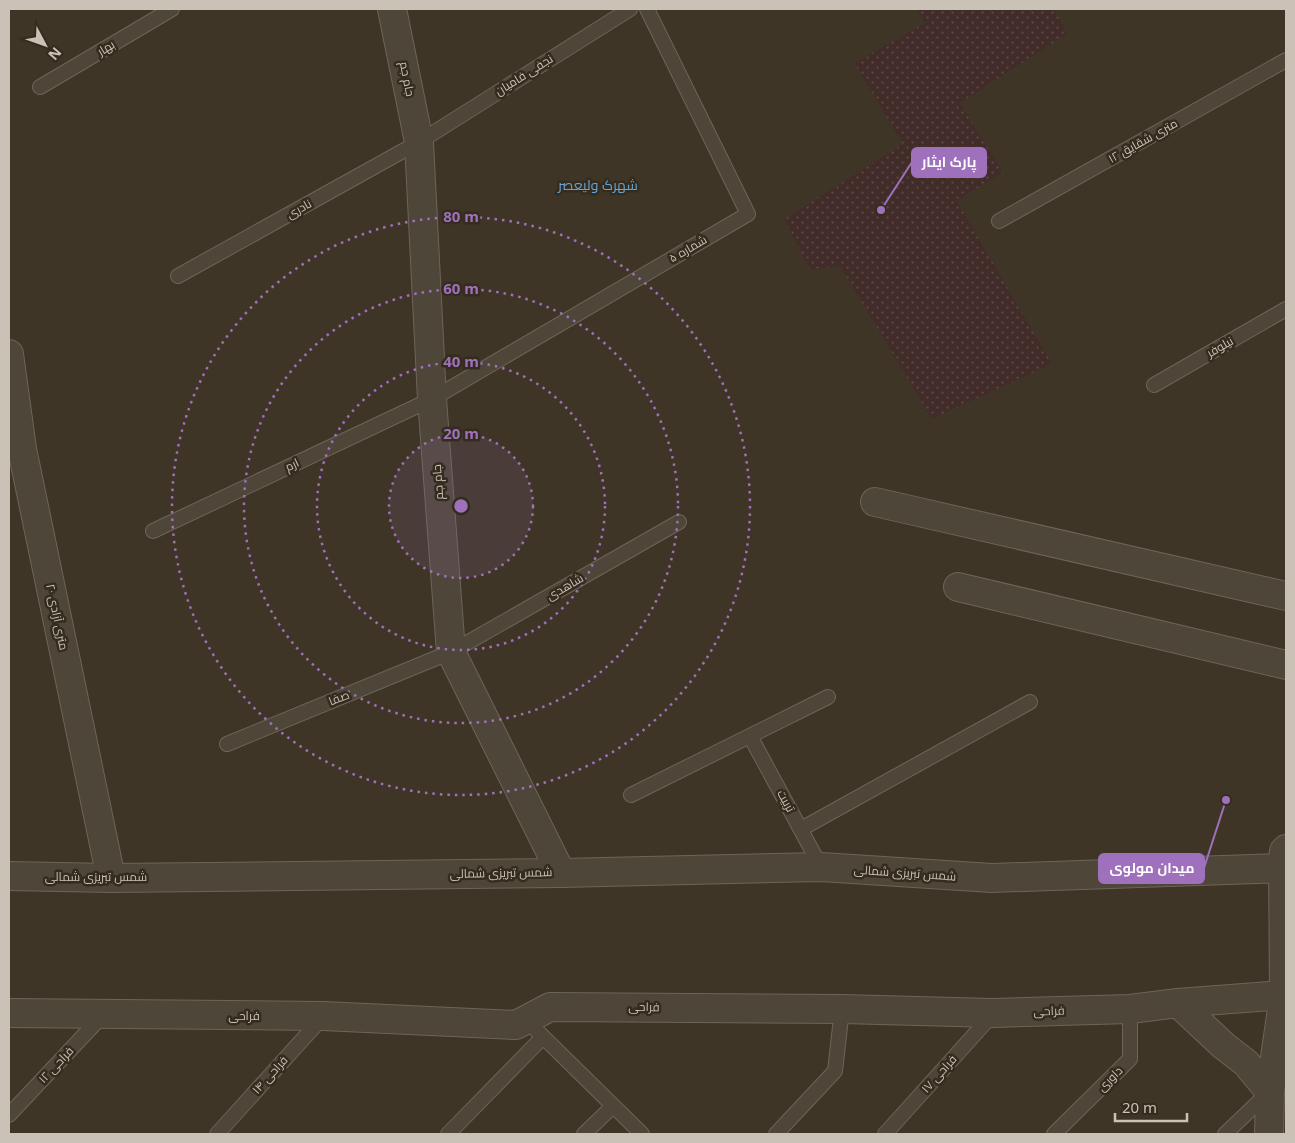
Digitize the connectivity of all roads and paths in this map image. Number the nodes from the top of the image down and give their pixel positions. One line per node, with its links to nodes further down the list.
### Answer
1 (172, 9): 6 (lane, بهار)
2 (392, 9): 7 (street, جام جم)
3 (630, 9): 7 (lane, نجفی فامیان)
4 (647, 9): 13 (lane, شماره ۵)
5 (1286, 60): 8 (lane, ۱۲ متری شقایق)
6 (40, 87)
7 (419, 142): 9 (lane, نادری); 13 (street, جام جم)
8 (999, 222)
9 (178, 276)
10 (1286, 309): 12 (lane, نیلوفر)
11 (9, 354): 14 (street, ۲۰ متری آزادی)
12 (1154, 385)
13 (432, 399): 17 (lane, ارم); 20 (street, جام جم)
14 (15, 454): 32 (street, ۲۰ متری آزادی)
15 (875, 502): 19 (street)
16 (679, 522): 20 (lane, شاهدی)
17 (153, 531)
18 (958, 587): 21 (street)
19 (1286, 596)
20 (451, 652): 25 (lane, صفا); 30 (street, جام جم)
21 (1286, 665)
22 (828, 696): 24 (lane)
23 (1030, 702): 27 (lane)
24 (750, 736): 26 (lane); 27 (lane, تربیت)
25 (227, 744)
26 (631, 795)
27 (801, 829): 29 (lane, تربیت)
28 (1285, 858): 29 (street, شمس تبریزی شمالی); 33 (street)
29 (821, 867): 30 (street, شمس تبریزی شمالی)
30 (561, 873): 32 (street, شمس تبریزی شمالی)
31 (9, 876): 32 (street, شمس تبریزی شمالی)
32 (112, 878)
33 (1285, 1000): 34 (street, فراحی); 42 (street)
34 (1178, 1003): 36 (street, فراحی); 42 (street)
35 (842, 1009): 38 (street, فراحی); 41 (street, فراحی); 49 (lane)
36 (1130, 1009): 38 (street, فراحی); 51 (lane, داوری)
37 (9, 1013): 39 (street, فراحی)
38 (993, 1013): 50 (lane, فراحی ۱۷)
39 (103, 1015): 40 (street, فراحی); 44 (lane, فراحی ۱۲)
40 (323, 1016): 41 (street, فراحی); 45 (lane, فراحی ۱۴)
41 (534, 1028): 43 (lane); 46 (lane)
42 (1270, 1092): 52 (lane); 53 (street)
43 (612, 1106): 47 (lane); 48 (lane)
44 (9, 1115)
45 (217, 1134)
46 (448, 1134)
47 (584, 1134)
48 (642, 1134)
49 (776, 1134)
50 (885, 1134)
51 (1054, 1134)
52 (1225, 1134)
53 (1269, 1134)

